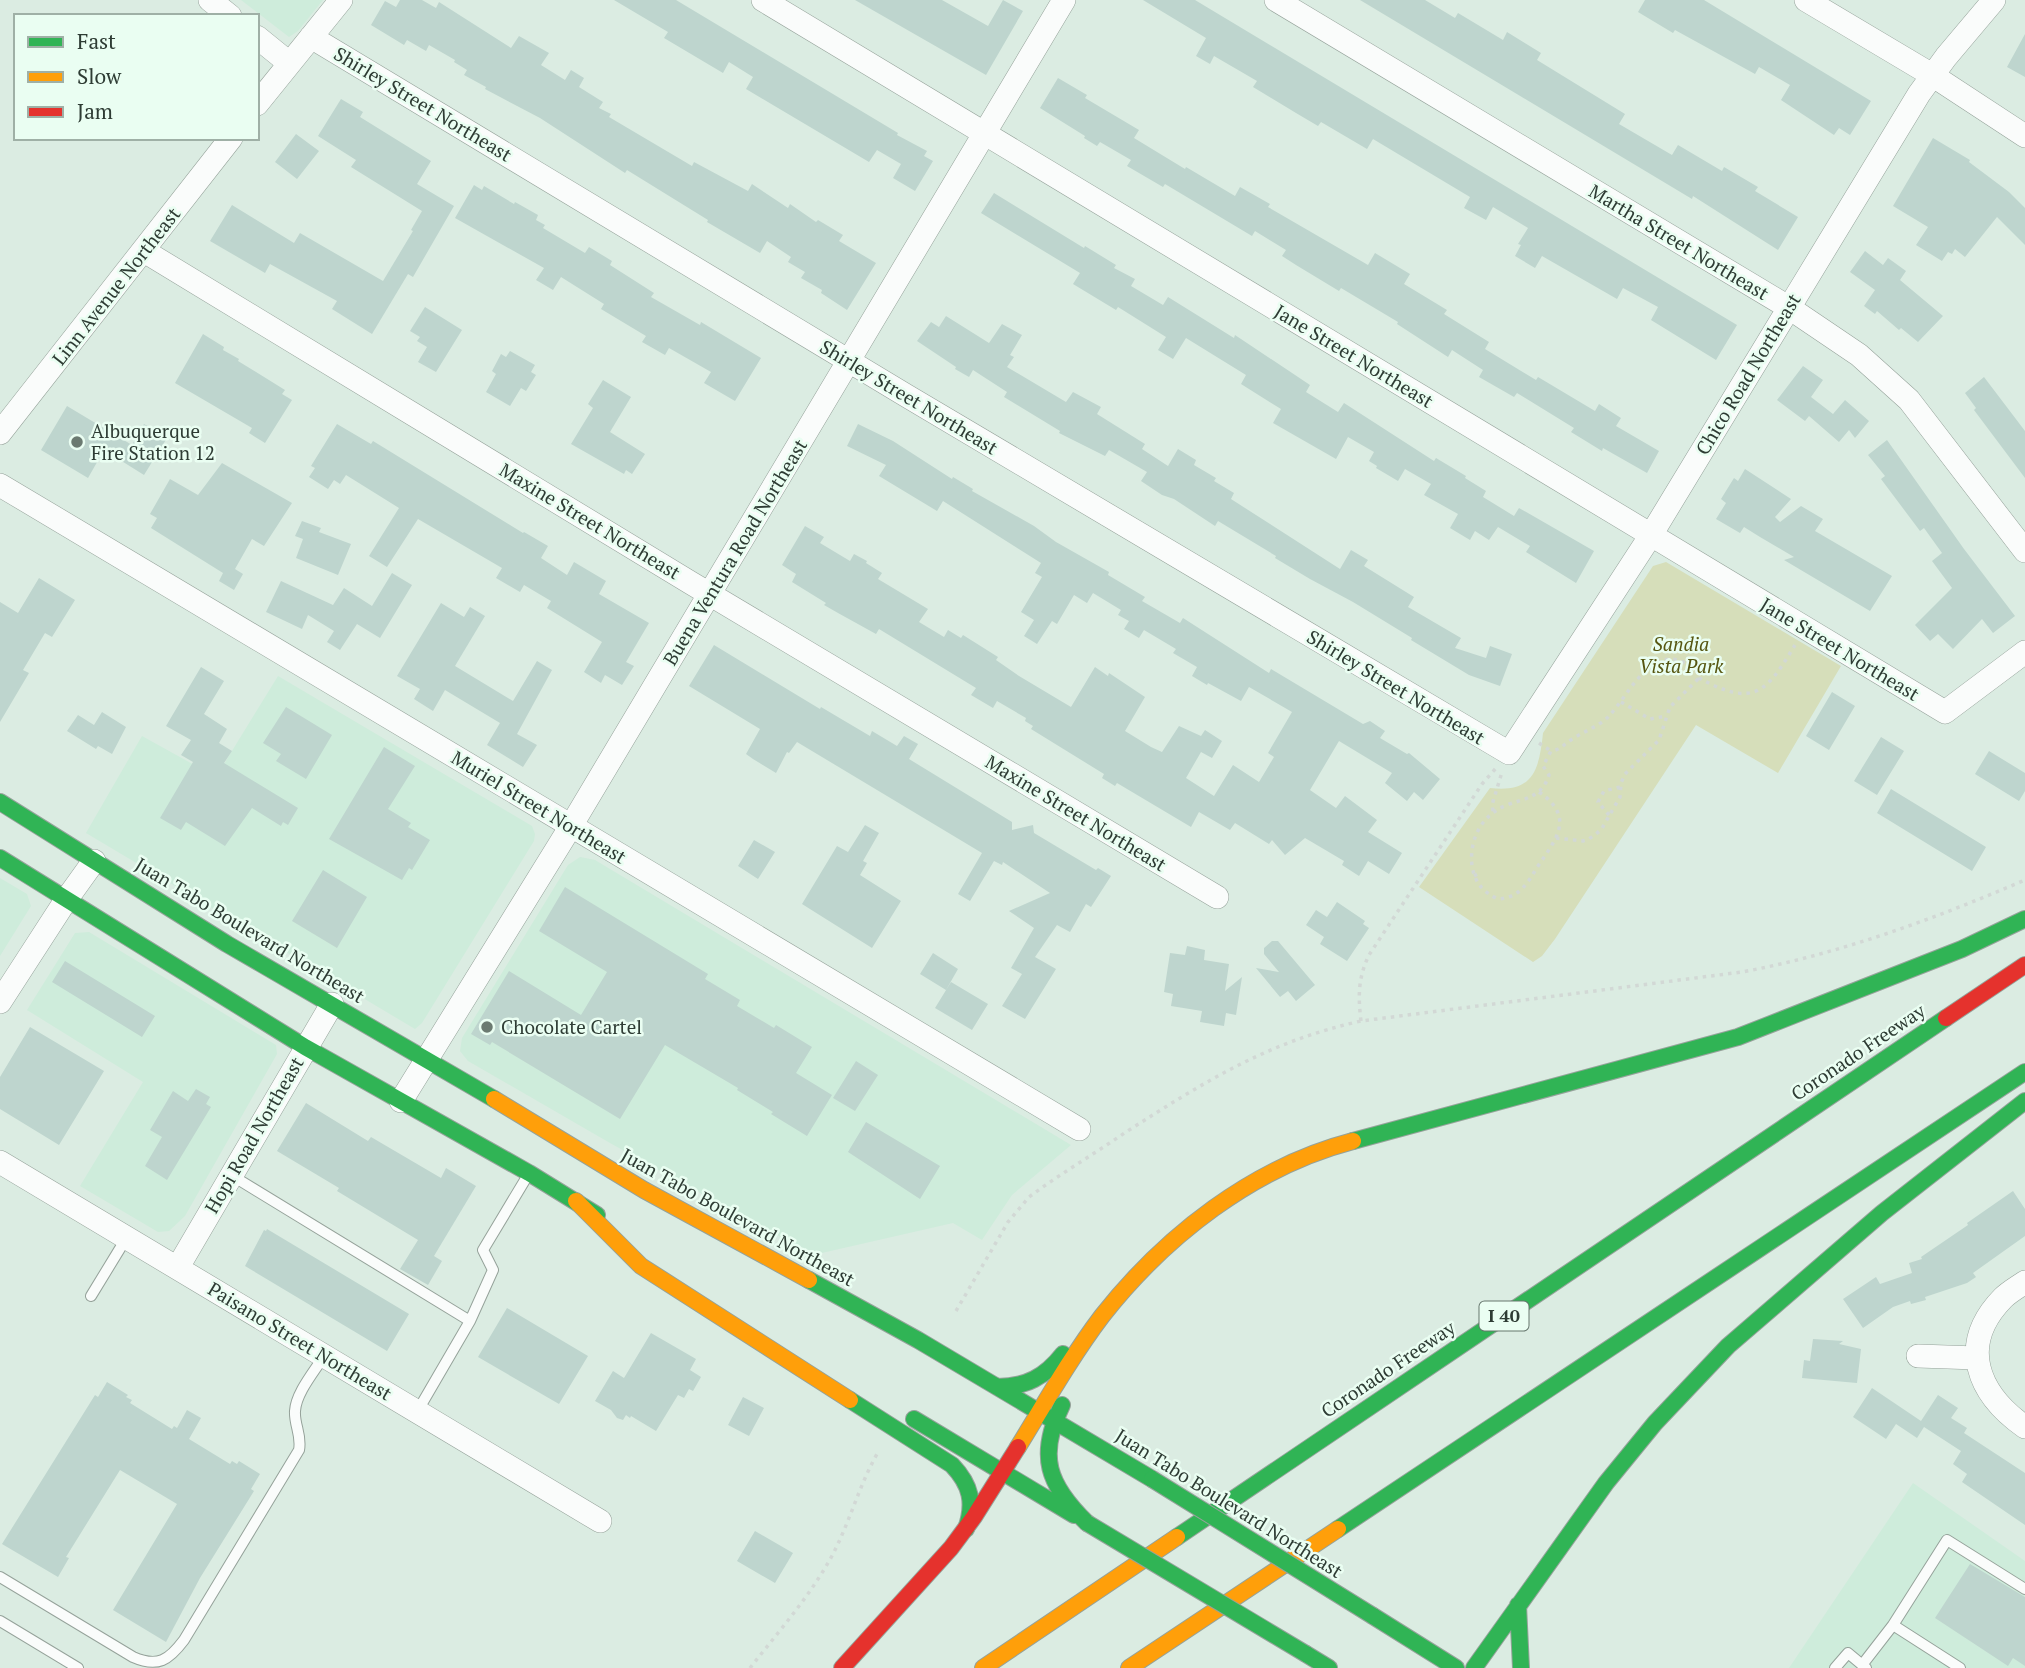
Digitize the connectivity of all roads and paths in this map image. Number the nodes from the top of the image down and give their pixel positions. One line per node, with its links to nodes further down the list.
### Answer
1 (211, 0): 8 (street)
2 (341, 0): 9 (street)
3 (763, 0): 14 (street, Jane Street Northeast)
4 (1064, 0): 14 (street, Buena Ventura Road Northeast)
5 (1276, 0): 18 (street, Martha Street Northeast)
6 (1806, 0): 12 (street)
7 (1994, 0): 12 (street, Chico Road Northeast)
8 (228, 14)
9 (311, 37): 11 (street); 19 (street, Shirley Street Northeast)
10 (259, 39): 11 (street)
11 (289, 63): 13 (street)
12 (1931, 75): 15 (street); 18 (street, Chico Road Northeast)
13 (259, 101)
14 (985, 133): 19 (street, Buena Ventura Road Northeast); 22 (street, Jane Street Northeast)
15 (2025, 136)
16 (229, 140): 17 (street, Linn Avenue Northeast)
17 (144, 251): 20 (street, Linn Avenue Northeast); 24 (street, Maxine Street Northeast)
18 (1788, 307): 22 (street, Chico Road Northeast); 23 (street, Martha Street Northeast)
19 (849, 361): 24 (street, Buena Ventura Road Northeast); 32 (street, Shirley Street Northeast)
20 (0, 433)
21 (0, 485): 38 (street, Muriel Street Northeast)
22 (1651, 535): 26 (street, Jane Street Northeast); 32 (street, Chico Road Northeast)
23 (2025, 551)
24 (709, 594): 38 (street, Buena Ventura Road Northeast); 45 (street, Maxine Street Northeast)
25 (1795, 645): 27 (path)
26 (2025, 652)
27 (1699, 678): 28 (path); 29 (path)
28 (1621, 702): 29 (path); 31 (path)
29 (1666, 716): 33 (path)
30 (1539, 743): 31 (path)
31 (1551, 751): 34 (path)
32 (1509, 753): 36 (path); 51 (path)
33 (1620, 787): 37 (path); 37 (path)
34 (1539, 792): 36 (path); 39 (path)
35 (0, 802): 41 (main road, Juan Tabo Boulevard Northeast)
36 (1494, 812): 43 (path)
37 (1609, 815): 39 (path)
38 (571, 825): 53 (street, Buena Ventura Road Northeast); 57 (street, Muriel Street Northeast)
39 (1556, 838): 43 (path)
40 (0, 858): 46 (main road)
41 (94, 861): 46 (street); 50 (main road, Juan Tabo Boulevard Northeast)
42 (1481, 872): 43 (path)
43 (1474, 876)
44 (2025, 880): 51 (path)
45 (1217, 897)
46 (66, 900): 49 (street); 52 (main road)
47 (2025, 919): 58 (main road)
48 (2025, 965): 92 (main road, Coronado Freeway / I 40)
49 (0, 1002)
50 (332, 1004): 52 (street, Hopi Road Northeast); 53 (main road, Juan Tabo Boulevard Northeast)
51 (1361, 1021): 68 (path)
52 (305, 1047): 55 (main road); 61 (street, Hopi Road Northeast)
53 (426, 1058): 55 (street, Buena Ventura Road Northeast); 73 (main road, Juan Tabo Boulevard Northeast)
54 (2025, 1072): 93 (main road)
55 (401, 1101): 60 (main road)
56 (2025, 1101): 85 (main road)
57 (1079, 1129)
58 (1297, 1161): 73 (main road); 76 (main road)
59 (0, 1162): 63 (street, Paisano Street Northeast)
60 (529, 1173): 62 (main road); 69 (lane)
61 (230, 1175): 65 (street, Hopi Road Northeast); 69 (lane)
62 (576, 1201): 64 (main road); 82 (main road)
63 (127, 1237): 65 (street, Paisano Street Northeast); 67 (lane)
64 (642, 1244)
65 (178, 1267): 70 (street, Paisano Street Northeast)
66 (2025, 1282): 72 (street)
67 (92, 1296)
68 (956, 1311)
69 (470, 1321): 74 (lane)
70 (324, 1356): 74 (street, Paisano Street Northeast); 83 (lane)
71 (1918, 1356): 72 (street)
72 (1976, 1358): 77 (street)
73 (998, 1387): 76 (main road, Juan Tabo Boulevard Northeast)
74 (417, 1412): 80 (street, Paisano Street Northeast)
75 (904, 1413): 79 (main road)
76 (1046, 1417): 79 (main road); 81 (main road); 95 (main road, Juan Tabo Boulevard Northeast, bridge)
77 (2025, 1427)
78 (877, 1454): 90 (path)
79 (1002, 1472): 81 (main road); 82 (main road)
80 (600, 1521)
81 (1087, 1523): 94 (main road, bridge)
82 (966, 1529): 91 (main road)
83 (0, 1577)
84 (2025, 1589): 87 (lane)
85 (1518, 1605): 96 (main road); 97 (main road)
86 (0, 1621): 89 (lane)
87 (1894, 1625): 88 (lane); 99 (lane)
88 (1864, 1667): 98 (lane)
89 (78, 1668)
90 (750, 1668)
91 (842, 1668)
92 (983, 1668)
93 (1129, 1668)
94 (1329, 1668)
95 (1456, 1668)
96 (1474, 1668)
97 (1521, 1668)
98 (1835, 1668)
99 (1960, 1668)

